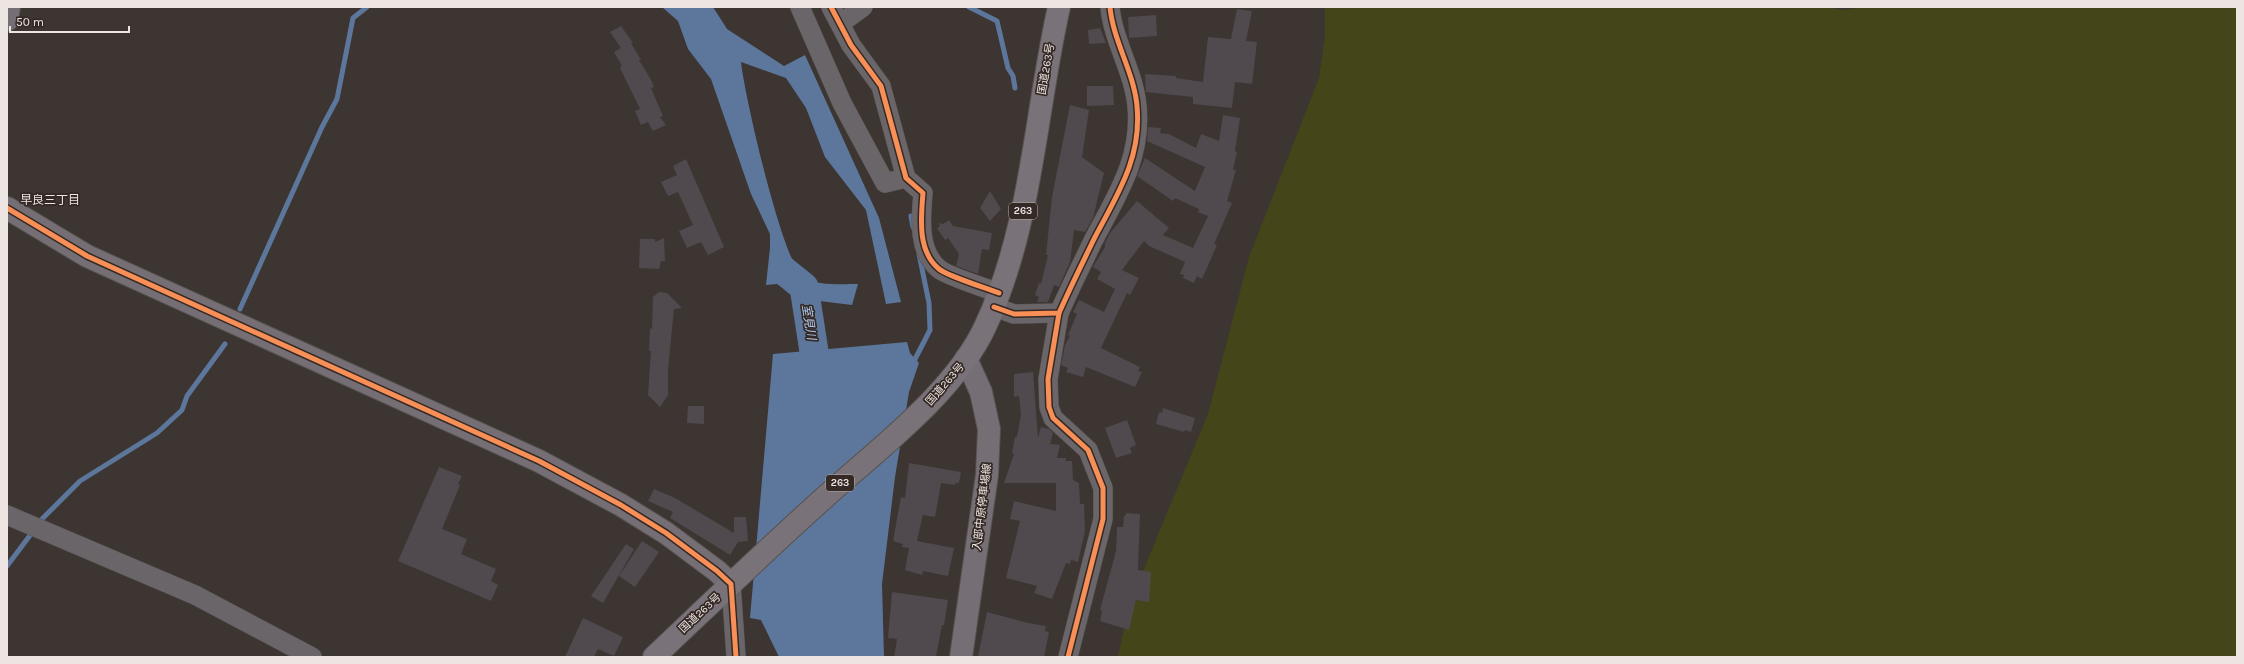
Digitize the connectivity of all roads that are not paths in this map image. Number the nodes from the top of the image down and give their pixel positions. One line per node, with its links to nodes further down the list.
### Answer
1 (9, 7): 7 (street)
2 (800, 7): 9 (street)
3 (831, 7): 8 (street)
4 (863, 7): 8 (street)
5 (1058, 7): 11 (highway, 国道263号 / 263)
6 (1110, 7): 12 (street)
7 (7, 20)
8 (841, 24): 9 (street)
9 (906, 178): 11 (street)
10 (7, 208): 15 (street)
11 (996, 300): 12 (street); 13 (highway, 国道263号 / 263)
12 (1059, 313): 20 (street)
13 (966, 359): 15 (highway, 国道263号 / 263); 19 (street, 入部中原停車場線)
14 (7, 515): 16 (street)
15 (737, 578): 17 (highway, 国道263号 / 263); 18 (street)
16 (312, 657)
17 (654, 657)
18 (736, 657)
19 (960, 657)
20 (1068, 657)

